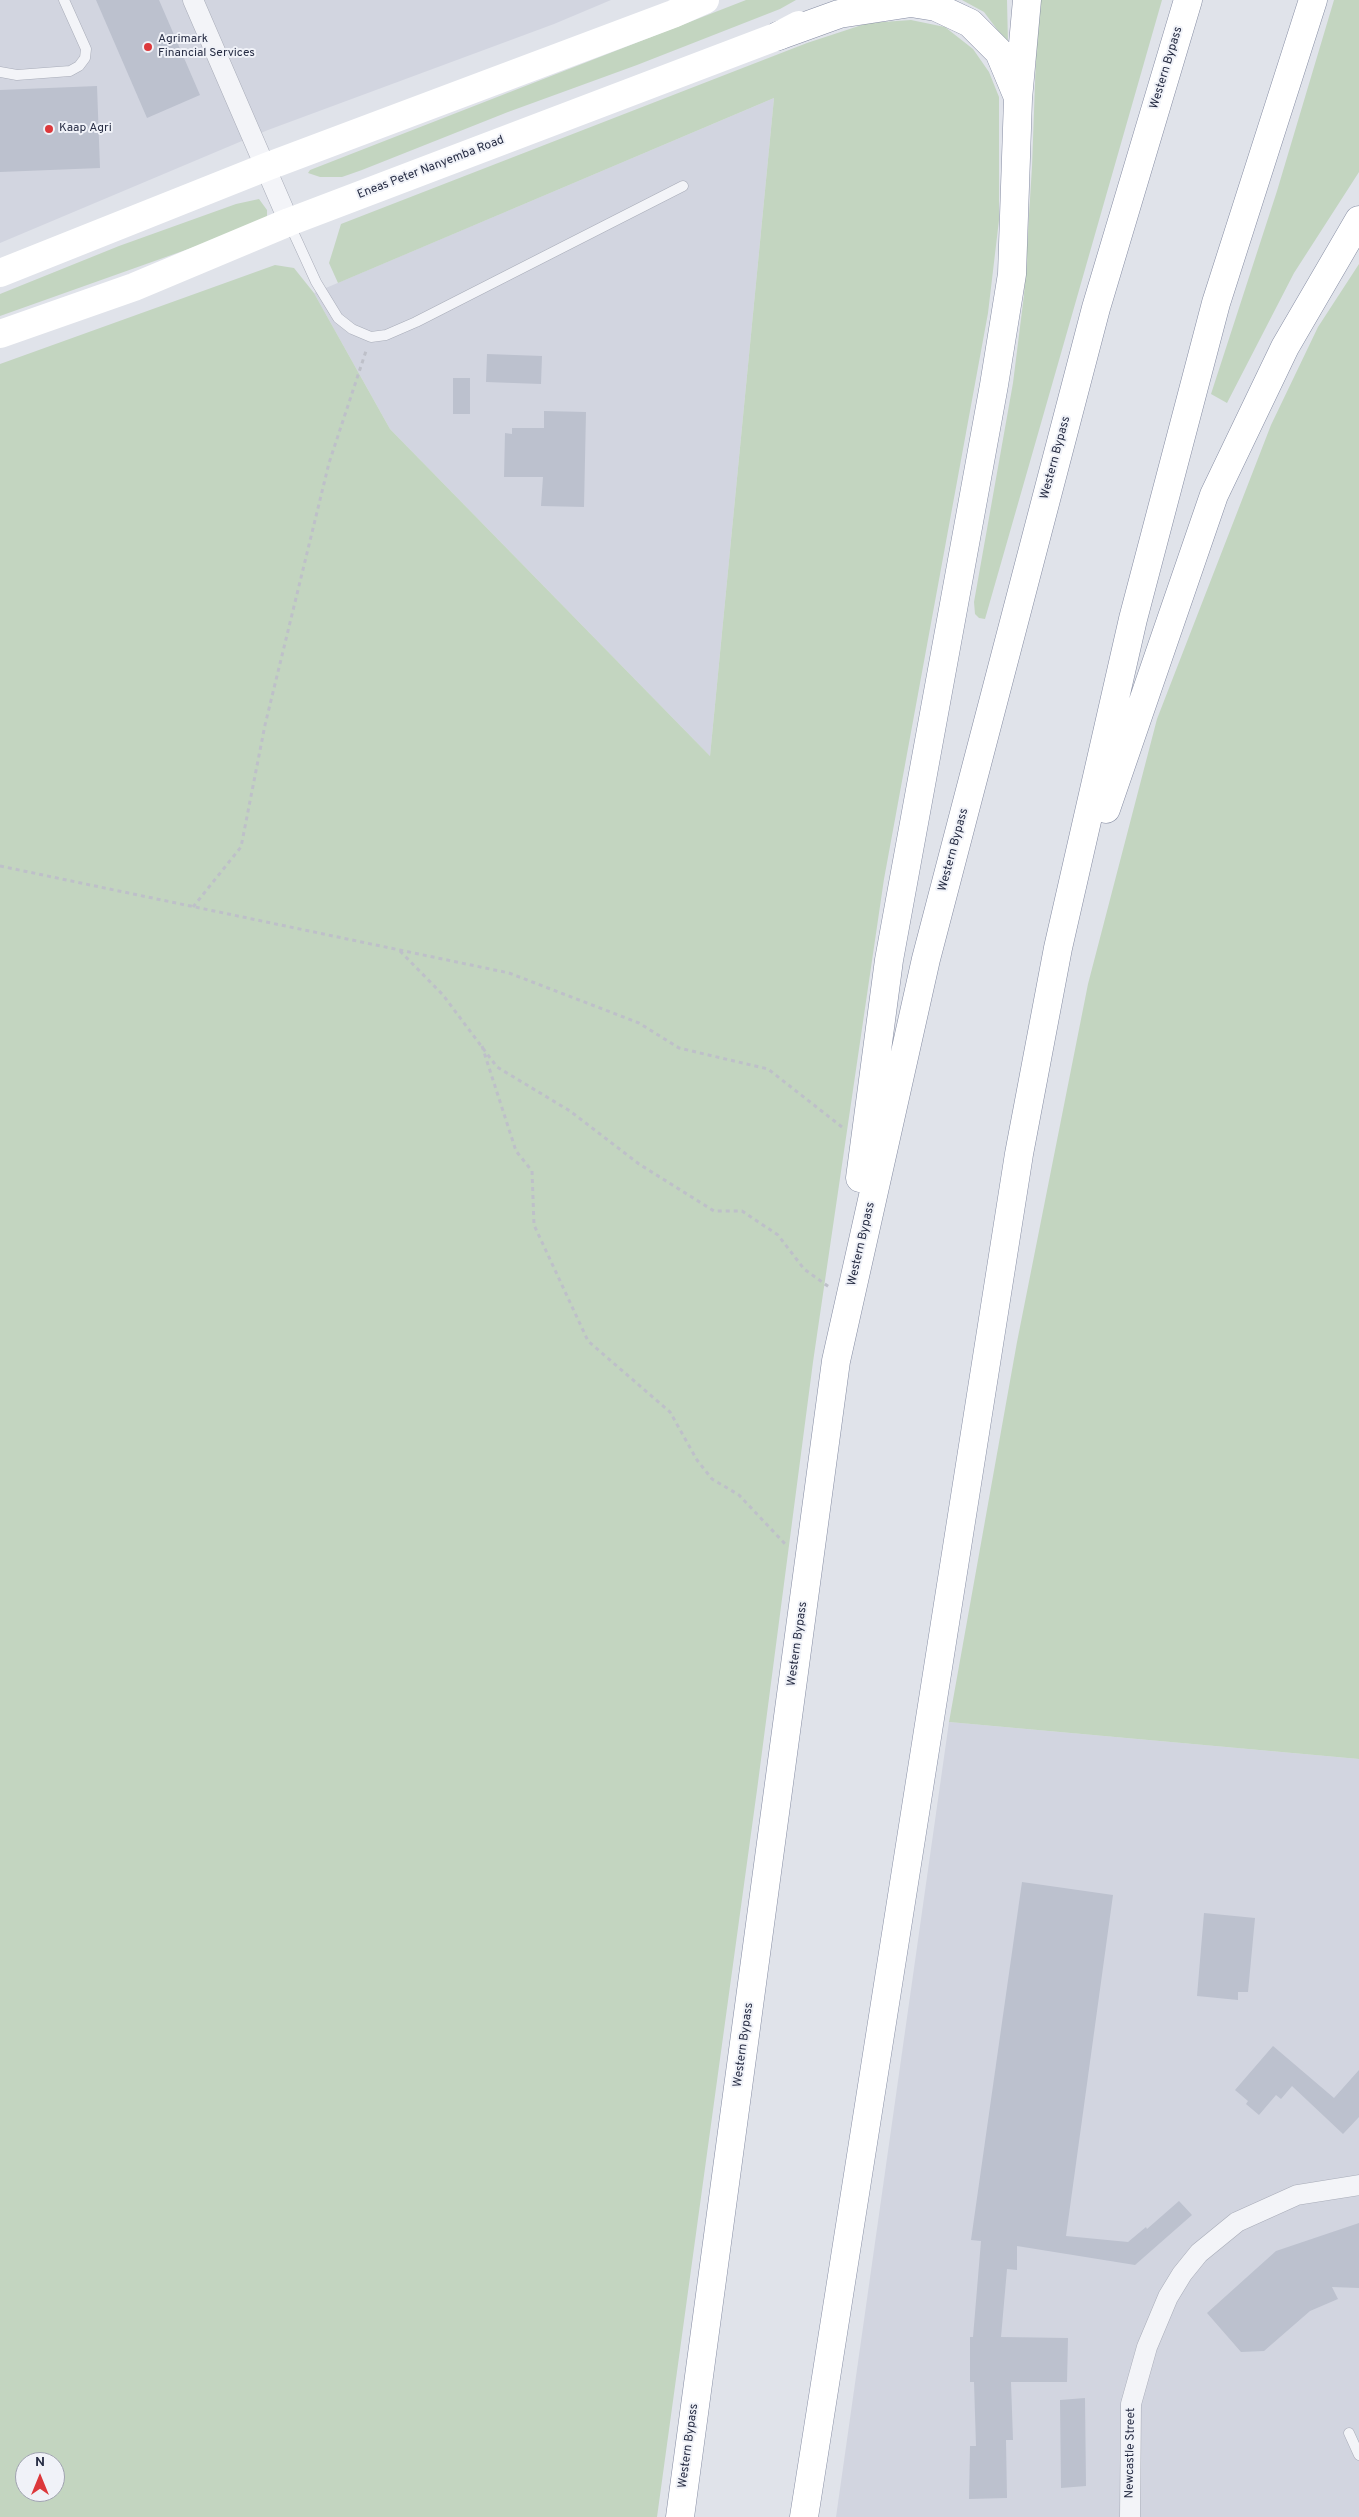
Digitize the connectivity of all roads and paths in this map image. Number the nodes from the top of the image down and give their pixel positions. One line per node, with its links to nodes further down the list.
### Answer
1 (64, 0): 9 (lane)
2 (193, 0): 11 (street)
3 (705, 0): 11 (main road)
4 (861, 0): 8 (main road, Eneas Peter Nanyemba Road)
5 (1027, 0): 10 (main road)
6 (1188, 0): 25 (main road, Western Bypass)
7 (1313, 0): 20 (main road)
8 (778, 36): 10 (main road); 14 (main road, Eneas Peter Nanyemba Road)
9 (0, 72)
10 (1018, 99): 23 (main road)
11 (266, 166): 14 (street); 15 (main road)
12 (683, 186): 17 (lane)
13 (1359, 220): 20 (main road)
14 (289, 222): 16 (main road, Eneas Peter Nanyemba Road); 17 (lane)
15 (0, 273)
16 (0, 334)
17 (370, 337): 19 (path)
18 (0, 866): 19 (path)
19 (193, 907): 21 (path)
20 (1058, 948): 31 (main road)
21 (400, 951): 22 (path); 23 (path)
22 (482, 1046): 24 (path); 26 (path)
23 (865, 1145): 24 (main road)
24 (845, 1298): 25 (main road)
25 (836, 1361): 26 (main road, Western Bypass)
26 (808, 1568): 30 (main road, Western Bypass)
27 (1359, 2185): 32 (street, Newcastle Street)
28 (1349, 2433): 29 (lane)
29 (1359, 2455)
30 (680, 2517)
31 (804, 2517)
32 (1130, 2517)

